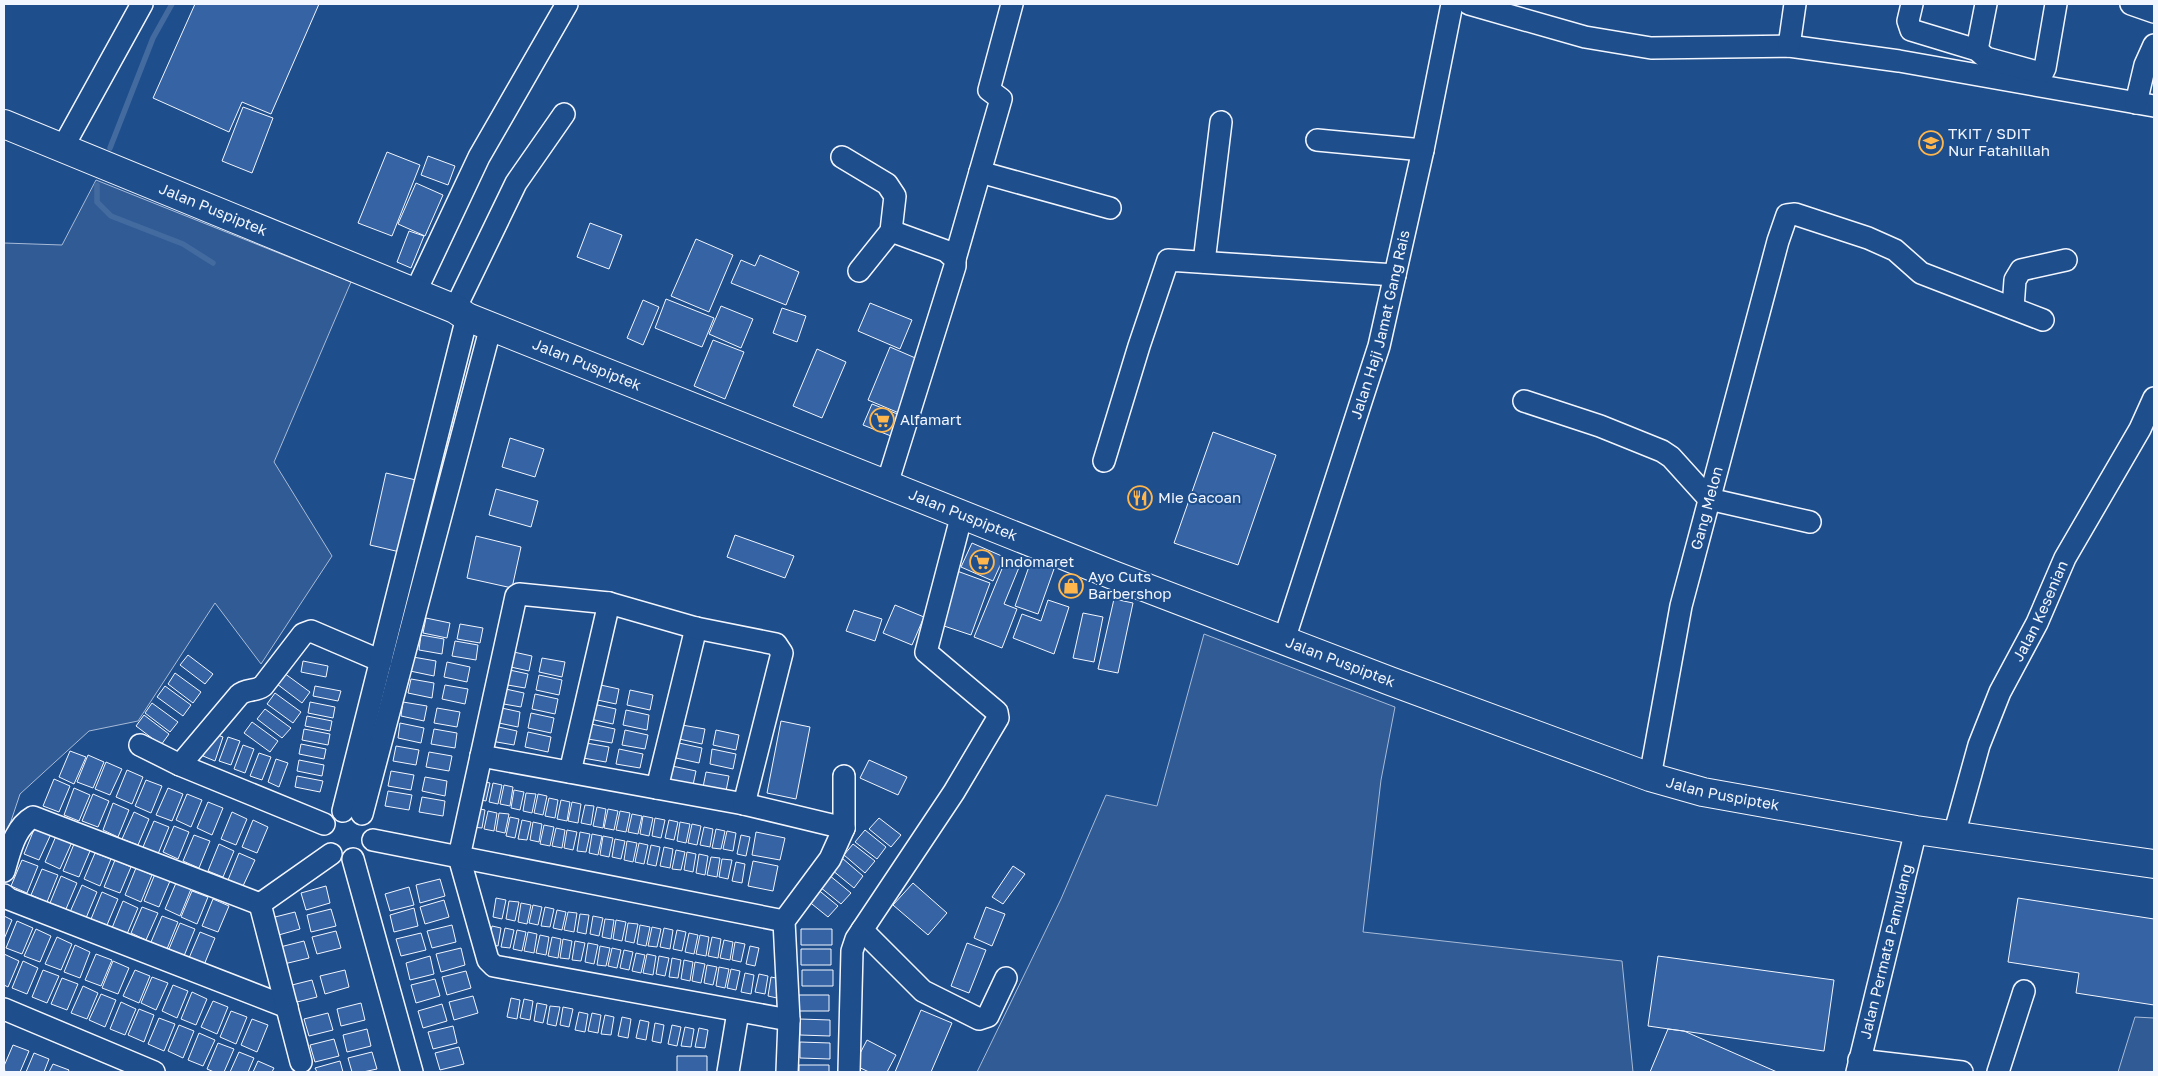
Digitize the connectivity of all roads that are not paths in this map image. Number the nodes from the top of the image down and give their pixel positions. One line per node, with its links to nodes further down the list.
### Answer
1 (142, 4): 22 (street)
2 (567, 4): 33 (street)
3 (1012, 4): 25 (street)
4 (1452, 4): 23 (street, Jalan Haji Jamat Gang Rais)
5 (1469, 4): 14 (street)
6 (1796, 4): 14 (street)
7 (1912, 4): 12 (street)
8 (1986, 4): 15 (street)
9 (2056, 4): 15 (street)
10 (2131, 4): 11 (street)
11 (2154, 12)
12 (1943, 40): 15 (street); 16 (street)
13 (2154, 45): 17 (street)
14 (1789, 46): 16 (street)
15 (1977, 50)
16 (1938, 68): 17 (street)
17 (2145, 104)
18 (564, 114): 35 (street)
19 (1222, 122): 30 (street)
20 (4, 124): 22 (main road, Jalan Puspiptek)
21 (1317, 140): 23 (street)
22 (63, 147): 33 (main road, Jalan Puspiptek)
23 (1423, 150): 32 (street, Jalan Haji Jamat Gang Rais)
24 (842, 158): 27 (street)
25 (980, 172): 26 (street); 28 (street)
26 (1110, 208)
27 (891, 231): 28 (street); 31 (street)
28 (955, 259): 40 (street)
29 (2066, 260): 34 (street)
30 (1204, 262): 32 (street); 39 (street)
31 (859, 272)
32 (1395, 275): 48 (street, Jalan Haji Jamat Gang Rais)
33 (415, 293): 35 (main road, Jalan Puspiptek)
34 (2014, 308): 36 (street); 41 (street, Gang Melon)
35 (471, 317): 40 (main road, Jalan Puspiptek); 44 (street); 45 (street)
36 (2043, 320)
37 (2154, 398): 62 (street, Jalan Kesenian)
38 (1524, 401): 41 (street)
39 (1104, 461)
40 (887, 484): 42 (main road, Jalan Puspiptek)
41 (1709, 499): 43 (street); 55 (street, Gang Melon)
42 (962, 514): 48 (main road, Jalan Puspiptek); 72 (street)
43 (1810, 522)
44 (409, 548): 45 (street); 49 (street)
45 (431, 552): 58 (street)
46 (609, 603): 47 (street); 51 (street); 53 (street)
47 (696, 628): 56 (street); 57 (street)
48 (1284, 640): 55 (main road, Jalan Puspiptek)
49 (381, 661): 52 (street); 58 (street)
50 (140, 746): 52 (street)
51 (481, 756): 53 (street); 65 (street)
52 (180, 765): 59 (street)
53 (570, 772): 56 (street)
54 (844, 776): 60 (street)
55 (1650, 777): 61 (main road, Jalan Puspiptek)
56 (657, 788): 57 (street)
57 (744, 804): 60 (street)
58 (353, 812): 59 (street); 63 (street)
59 (324, 824): 64 (street)
60 (844, 828): 71 (street)
61 (1916, 830): 62 (main road, Jalan Puspiptek); 80 (street, Jalan Permata Pamulang)
62 (1954, 835): 67 (main road, Jalan Puspiptek)
63 (373, 840): 65 (street); 66 (street)
64 (330, 854): 66 (street); 70 (street)
65 (459, 856): 71 (street); 77 (street)
66 (353, 859): 82 (street)
67 (2154, 864)
68 (4, 871): 70 (street)
69 (4, 895): 75 (street)
70 (260, 904): 75 (street)
71 (784, 921): 78 (street)
72 (862, 930): 73 (street); 85 (street)
73 (1006, 978)
74 (2024, 991): 87 (street)
75 (287, 1007): 79 (street)
76 (4, 1009): 81 (street)
77 (738, 1012): 78 (street); 83 (street)
78 (789, 1020): 84 (street)
79 (301, 1062)
80 (1858, 1066): 86 (street)
81 (154, 1072)
82 (412, 1072)
83 (728, 1072)
84 (787, 1072)
85 (849, 1072)
86 (1962, 1072)
87 (1998, 1072)

